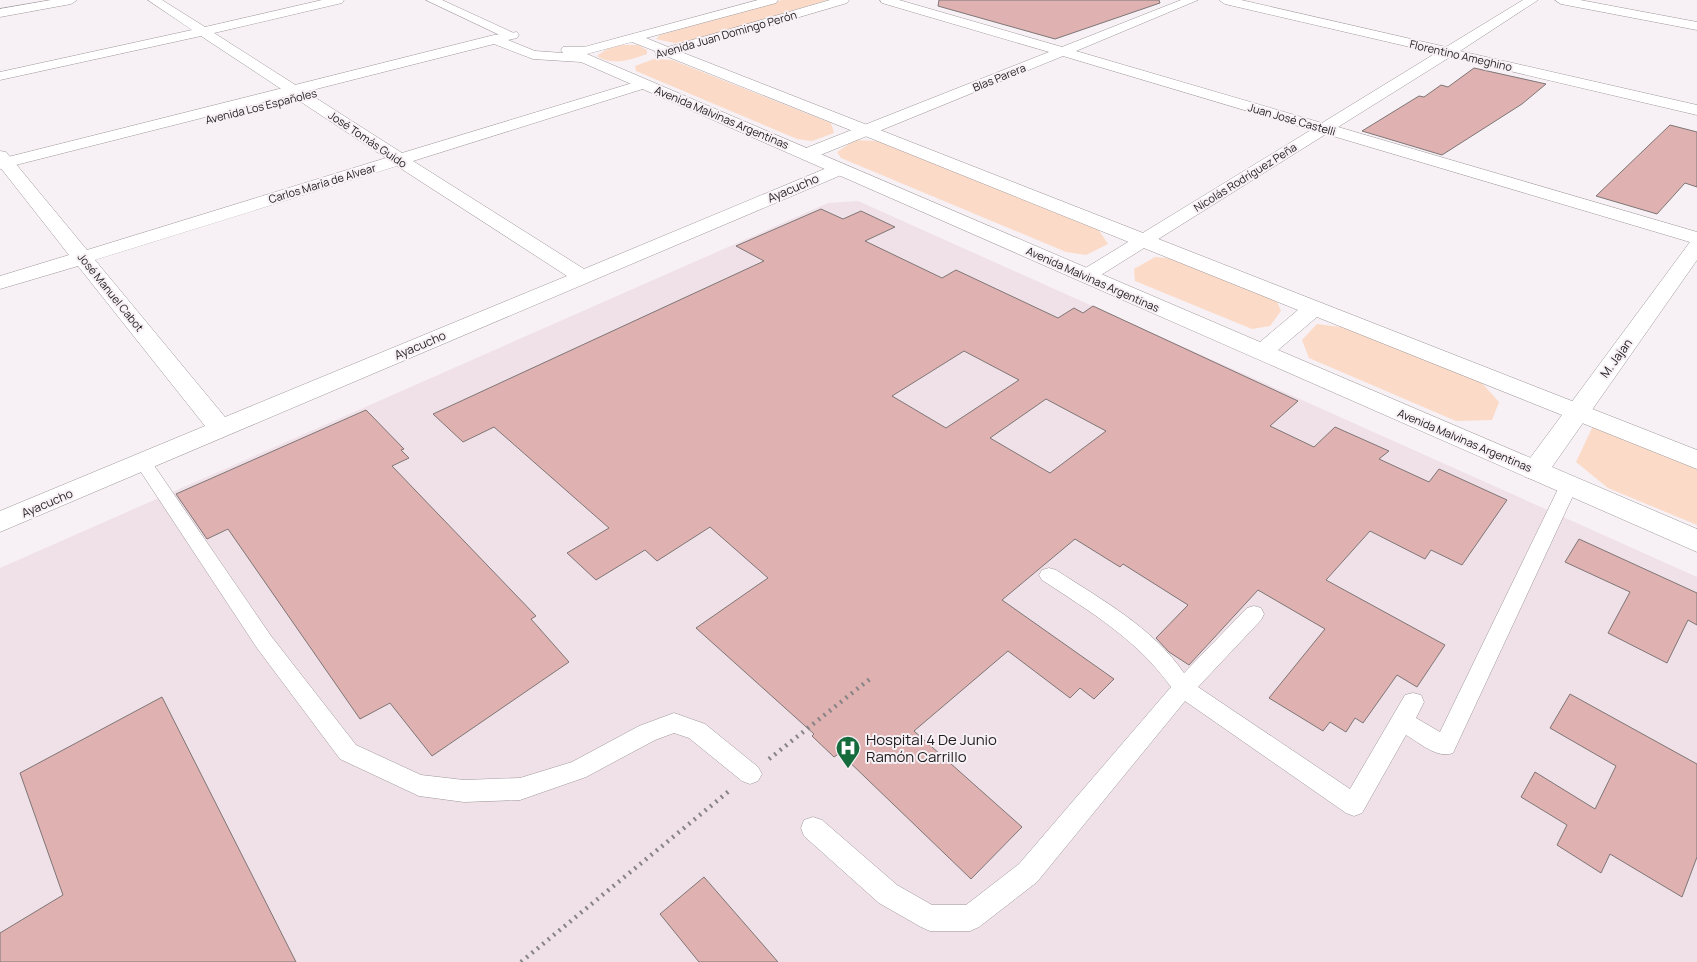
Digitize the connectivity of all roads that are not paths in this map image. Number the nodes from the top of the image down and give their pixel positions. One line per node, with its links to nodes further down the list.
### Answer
1 (71, 0): 12 (street)
2 (154, 0): 14 (street, José Tomás Guido)
3 (338, 0): 14 (street)
4 (432, 0): 15 (street, Avenida Malvinas Argentinas)
5 (772, 0): 16 (street, Avenida Juan Domingo Perón)
6 (843, 0): 18 (street, Avenida Juan Domingo Perón)
7 (886, 0): 19 (street, Juan José Castelli)
8 (1192, 0): 19 (street, Blas Parera)
9 (1225, 0): 20 (street, Florentino Ameghino)
10 (1532, 0): 20 (street, Nicolás Rodríguez Peña)
11 (1561, 0): 13 (street)
12 (0, 13)
13 (1697, 26)
14 (202, 31): 22 (street); 24 (street, José Tomás Guido)
15 (505, 37): 17 (street, Avenida Malvinas Argentinas); 23 (street, Avenida Malvinas Argentinas); 24 (street, Avenida Los Españoles)
16 (634, 38): 17 (street, Avenida Juan Domingo Perón); 18 (street)
17 (584, 51)
18 (668, 51): 21 (street, Avenida Juan Domingo Perón); 27 (street)
19 (1062, 52): 26 (street, Juan José Castelli); 27 (street, Blas Parera)
20 (1447, 52): 25 (street, Florentino Ameghino); 26 (street, Nicolás Rodríguez Peña)
21 (643, 59)
22 (0, 76)
23 (644, 84): 28 (street, Avenida Malvinas Argentinas); 29 (street, Carlos María de Alvear)
24 (299, 92): 29 (street, José Tomás Guido); 30 (street, Avenida Los Españoles)
25 (1697, 110)
26 (1323, 128): 32 (street, Juan José Castelli); 33 (street, Nicolás Rodríguez Peña)
27 (866, 130): 28 (street, Blas Parera); 33 (street)
28 (807, 154): 31 (street, Avenida Malvinas Argentinas)
29 (398, 160): 35 (street, Carlos María de Alvear); 37 (street, José Tomás Guido)
30 (4, 165): 35 (street, José Manuel Cabot)
31 (840, 169): 36 (street, Avenida Malvinas Argentinas); 37 (street, Ayacucho)
32 (1697, 238)
33 (1143, 240): 36 (street, Nicolás Rodríguez Peña); 39 (street)
34 (1697, 246): 41 (street, M. Jajan)
35 (83, 257): 38 (street, Carlos María de Alvear); 42 (street, José Manuel Cabot)
36 (1086, 276): 40 (street, Avenida Malvinas Argentinas)
37 (583, 277): 42 (street, Ayacucho)
38 (0, 283)
39 (1314, 308): 40 (street); 41 (street)
40 (1262, 352): 45 (street, Avenida Malvinas Argentinas)
41 (1576, 412): 43 (street); 45 (street, M. Jajan)
42 (221, 429): 44 (street, Ayacucho)
43 (1697, 460)
44 (143, 462): 47 (street, Ayacucho); 54 (lane)
45 (1535, 471): 46 (street, Avenida Malvinas Argentinas)
46 (1569, 485): 48 (street, Avenida Malvinas Argentinas); 53 (lane)
47 (0, 522)
48 (1697, 541)
49 (1049, 575): 51 (lane)
50 (1254, 614): 51 (lane)
51 (1183, 688): 53 (lane); 55 (lane)
52 (1413, 702): 53 (lane)
53 (1401, 721)
54 (750, 774)
55 (813, 828)

